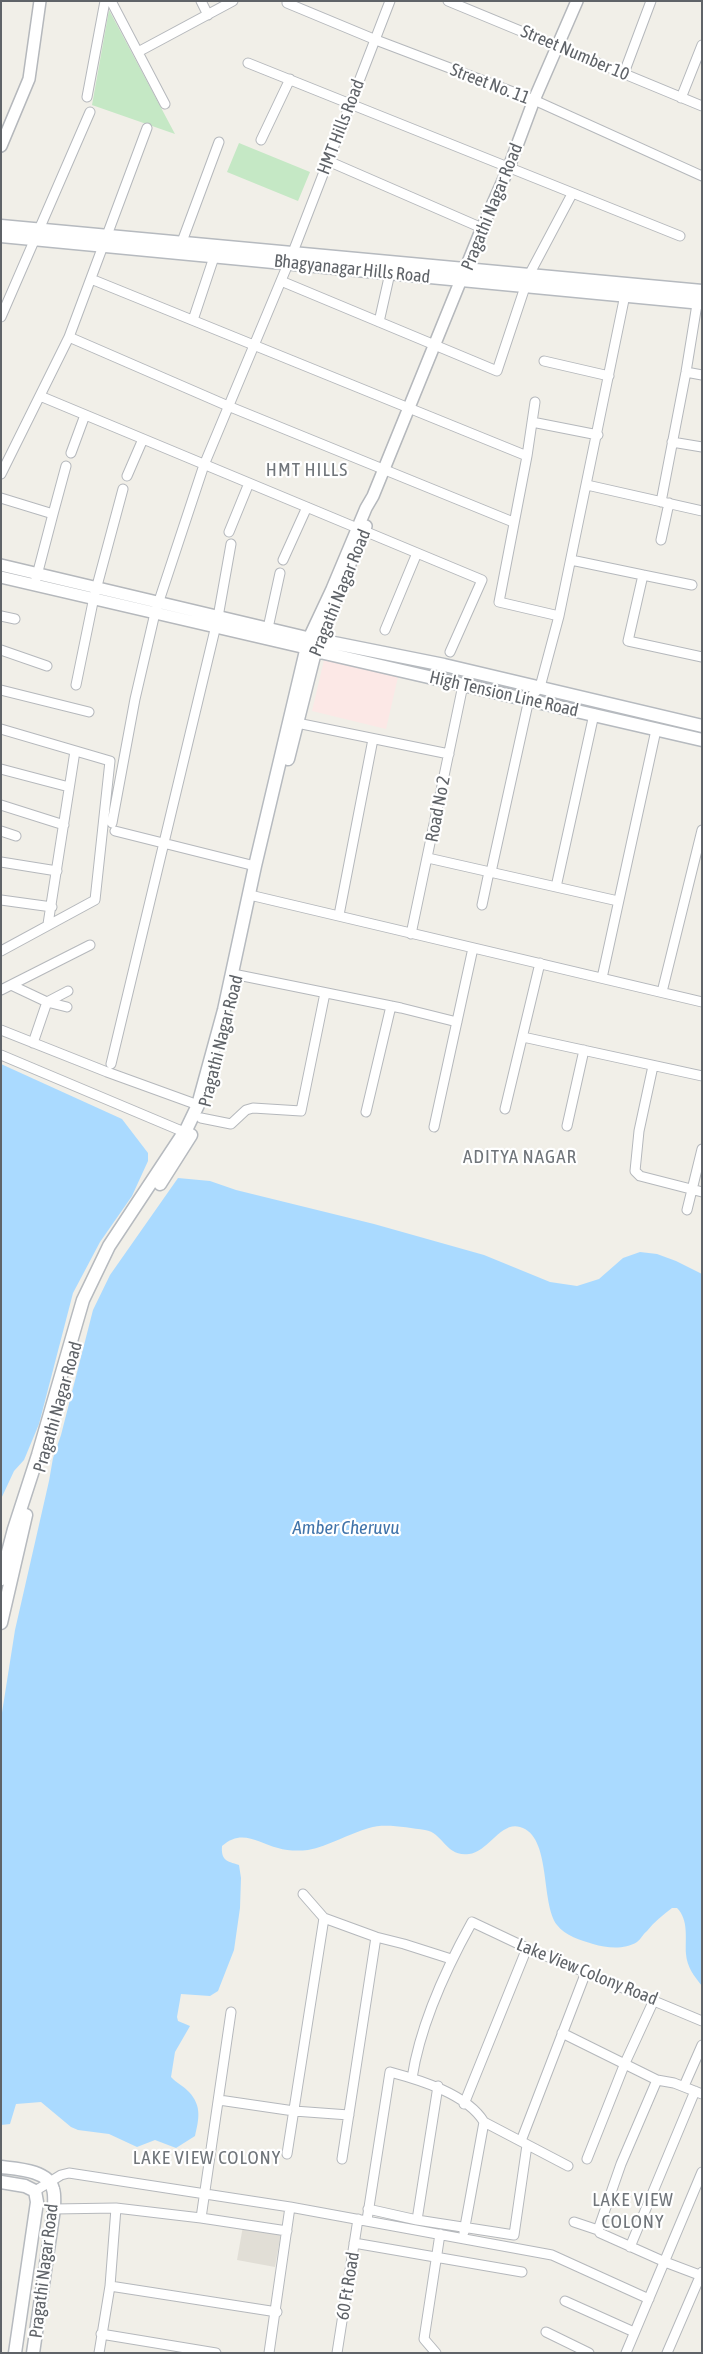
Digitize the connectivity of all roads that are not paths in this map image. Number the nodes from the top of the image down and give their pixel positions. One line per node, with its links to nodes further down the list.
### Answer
1 (40, 1): 29 (street)
2 (105, 1): 19 (street)
3 (111, 1): 15 (street)
4 (201, 1): 11 (street)
5 (233, 1): 11 (street)
6 (390, 1): 12 (street, HMT Hills Road)
7 (448, 1): 13 (street, Street Number 10)
8 (576, 1): 13 (street, Pragathi Nagar Road)
9 (651, 1): 17 (street)
10 (287, 3): 12 (street, Street No. 11)
11 (208, 15): 15 (street)
12 (376, 40): 21 (street, Street No. 11); 22 (street, HMT Hills Road)
13 (558, 45): 17 (street, Street Number 10); 21 (street, Pragathi Nagar Road)
14 (702, 45): 20 (street)
15 (138, 52): 23 (street)
16 (248, 62): 18 (street)
17 (624, 73): 20 (street, Street Number 10)
18 (290, 79): 22 (street); 27 (street)
19 (87, 97)
20 (681, 98): 24 (street, Street Number 10)
21 (534, 100): 31 (street, Pragathi Nagar Road); 32 (street, Street No. 11)
22 (350, 103): 30 (street, HMT Hills Road); 31 (street)
23 (165, 104)
24 (702, 106)
25 (90, 112): 36 (street)
26 (147, 128): 39 (street)
27 (261, 140)
28 (219, 142): 40 (street)
29 (1, 146)
30 (328, 161): 35 (street); 42 (street, HMT Hills Road)
31 (509, 167): 33 (street); 35 (street, Pragathi Nagar Road)
32 (702, 176)
33 (572, 194): 38 (street); 47 (street)
34 (1, 226): 36 (main road, Bhagyanagar Hills Road)
35 (482, 228): 44 (street, Pragathi Nagar Road)
36 (37, 234): 37 (main road, Bhagyanagar Hills Road); 39 (main road, Bhagyanagar Hills Road); 50 (street)
37 (1, 236)
38 (680, 236)
39 (105, 241): 40 (main road, Bhagyanagar Hills Road); 45 (street)
40 (179, 247): 41 (main road, Bhagyanagar Hills Road)
41 (216, 251): 42 (main road, Bhagyanagar Hills Road); 51 (street)
42 (291, 258): 43 (main road, Bhagyanagar Hills Road); 44 (main road, Bhagyanagar Hills Road); 46 (street, HMT Hills Road)
43 (390, 273): 44 (main road, Bhagyanagar Hills Road); 52 (street)
44 (463, 275): 47 (main road, Bhagyanagar Hills Road); 55 (street, Pragathi Nagar Road)
45 (91, 279): 51 (street); 53 (street)
46 (281, 281): 52 (street); 54 (street, HMT Hills Road)
47 (527, 281): 48 (main road, Bhagyanagar Hills Road); 55 (street)
48 (626, 290): 49 (main road, Bhagyanagar Hills Road); 59 (street)
49 (700, 297): 57 (street)
50 (1, 317)
51 (193, 320): 54 (street)
52 (379, 322): 55 (street)
53 (69, 336): 60 (street); 62 (street)
54 (254, 345): 62 (street, HMT Hills Road); 63 (street)
55 (434, 346): 63 (street, Pragathi Nagar Road)
56 (544, 361): 59 (street)
57 (686, 372): 58 (street); 68 (street)
58 (702, 375)
59 (609, 376): 66 (street)
60 (40, 396): 64 (street); 75 (street)
61 (535, 402): 65 (street)
62 (228, 406): 72 (street, HMT Hills Road); 74 (street)
63 (408, 408): 71 (street); 74 (street, Pragathi Nagar Road)
64 (85, 415): 67 (street); 70 (street)
65 (532, 422): 66 (street); 71 (street)
66 (598, 435): 78 (street)
67 (143, 439): 72 (street); 76 (street)
68 (672, 442): 69 (street); 81 (street)
69 (702, 447)
70 (71, 453)
71 (527, 456): 85 (street)
72 (204, 465): 77 (street); 100 (street, HMT Hills Road)
73 (66, 466): 84 (street)
74 (384, 469): 85 (street); 86 (street, Pragathi Nagar Road)
75 (1, 474)
76 (127, 476)
77 (249, 483): 82 (street); 87 (street)
78 (587, 485): 81 (street); 92 (street)
79 (123, 489): 99 (street)
80 (1, 498): 84 (street)
81 (665, 503): 83 (street); 88 (street)
82 (307, 507): 86 (street); 91 (street)
83 (702, 511)
84 (53, 514): 97 (street)
85 (513, 522): 102 (street)
86 (361, 530): 90 (street); 107 (street, Pragathi Nagar Road)
87 (229, 532)
88 (661, 540)
89 (230, 544): 104 (street)
90 (417, 553): 106 (street); 109 (street)
91 (283, 560)
92 (571, 560): 95 (street); 102 (street)
93 (1, 565): 97 (street)
94 (280, 573): 105 (street)
95 (643, 575): 98 (street); 110 (street)
96 (1, 577): 97 (street)
97 (36, 579): 99 (street)
98 (692, 585)
99 (96, 592): 100 (street); 112 (street)
100 (157, 608): 104 (street); 134 (street, HMT Hills Road)
101 (1, 616): 103 (street)
102 (559, 616): 114 (street)
103 (15, 619)
104 (216, 622): 105 (street); 107 (street); 134 (street)
105 (268, 628): 107 (street)
106 (385, 630)
107 (312, 644): 113 (main road, High Tension Line Road); 114 (main road, High Tension Line Road); 119 (main road, Pragathi Nagar Road); 137 (main road, Pragathi Nagar Road)
108 (1, 650): 111 (street)
109 (450, 652)
110 (702, 657)
111 (47, 666)
112 (76, 685)
113 (463, 685): 116 (main road, High Tension Line Road); 126 (street, Road No 2)
114 (540, 687): 116 (street); 120 (main road, High Tension Line Road)
115 (1, 690): 117 (street)
116 (529, 699): 118 (main road, High Tension Line Road); 139 (street)
117 (89, 712)
118 (594, 714): 122 (main road, High Tension Line Road); 140 (street)
119 (297, 723): 123 (street); 141 (main road, Pragathi Nagar Road)
120 (702, 726)
121 (1, 729): 125 (street)
122 (656, 730): 124 (main road, High Tension Line Road); 143 (street)
123 (373, 739): 126 (street); 146 (street)
124 (702, 740)
125 (75, 751): 128 (street); 147 (street)
126 (449, 754): 135 (street, Road No 2)
127 (1, 769): 128 (street)
128 (69, 787): 130 (street)
129 (1, 805): 130 (street)
130 (64, 825): 138 (street)
131 (702, 830): 158 (street)
132 (1, 832): 133 (street)
133 (16, 836)
134 (165, 844): 137 (street); 171 (street)
135 (428, 858): 139 (street); 148 (street, Road No 2)
136 (1, 862): 138 (street)
137 (254, 866): 166 (main road, Pragathi Nagar Road)
138 (57, 870): 145 (street)
139 (490, 872): 140 (street); 144 (street)
140 (556, 887): 143 (street)
141 (254, 896): 146 (street); 153 (main road, Pragathi Nagar Road)
142 (1, 900): 145 (street)
143 (618, 901): 154 (street)
144 (482, 905)
145 (52, 907): 147 (street)
146 (339, 915): 148 (street)
147 (48, 924): 151 (street)
148 (412, 934): 150 (street)
149 (90, 945): 155 (street)
150 (473, 948): 152 (street); 164 (street)
151 (1, 951)
152 (540, 964): 154 (street); 167 (street)
153 (238, 975): 159 (street); 166 (main road, Pragathi Nagar Road)
154 (602, 978): 158 (street)
155 (11, 986): 156 (street); 160 (street)
156 (1, 990)
157 (68, 992): 160 (street)
158 (662, 992): 161 (street)
159 (325, 993): 162 (street); 177 (street)
160 (48, 1002): 163 (street); 168 (street)
161 (702, 1002)
162 (391, 1006): 164 (street); 176 (street)
163 (67, 1007)
164 (457, 1022): 179 (street)
165 (1, 1030): 168 (street)
166 (222, 1031): 174 (main road); 177 (main road, Pragathi Nagar Road)
167 (523, 1037): 169 (street); 175 (street)
168 (33, 1044): 174 (street)
169 (584, 1050): 172 (street); 178 (street)
170 (1, 1055): 180 (street)
171 (112, 1064)
172 (653, 1066): 173 (street); 182 (street)
173 (702, 1076)
174 (198, 1104): 180 (main road)
175 (505, 1109)
176 (366, 1112)
177 (201, 1118): 185 (main road, Pragathi Nagar Road)
178 (567, 1126)
179 (434, 1127)
180 (184, 1132): 184 (main road)
181 (702, 1149): 182 (street)
182 (697, 1191): 183 (street)
183 (686, 1210)
184 (1, 1579)
185 (1, 1623)
186 (304, 1894): 187 (street)
187 (324, 1918): 188 (street); 205 (street)
188 (376, 1938): 190 (street); 206 (street)
189 (527, 1948): 190 (street, Lake View Colony Road); 191 (street, Lake View Colony Road); 204 (street)
190 (451, 1959): 198 (street)
191 (586, 1972): 192 (street, Lake View Colony Road); 195 (street)
192 (654, 2000): 194 (street, Lake View Colony Road); 197 (street)
193 (231, 2012): 203 (street)
194 (702, 2021)
195 (562, 2034): 197 (street); 208 (street)
196 (702, 2046): 201 (street)
197 (625, 2063): 199 (street); 211 (street)
198 (412, 2078): 200 (street); 222 (street, 60 Ft Road)
199 (657, 2080): 201 (street); 228 (street)
200 (438, 2086): 204 (street); 225 (street)
201 (684, 2086): 202 (street)
202 (698, 2092): 233 (street)
203 (220, 2100): 205 (street); 218 (street)
204 (464, 2104): 207 (street)
205 (294, 2111): 206 (street); 209 (street)
206 (349, 2115): 210 (street)
207 (484, 2122): 208 (street); 227 (street)
208 (524, 2143): 212 (street); 227 (street)
209 (286, 2154)
210 (342, 2159)
211 (587, 2159)
212 (568, 2166)
213 (1, 2167): 216 (main road, Pragathi Nagar Road)
214 (702, 2172): 235 (street)
215 (1, 2182): 217 (main road, Pragathi Nagar Road)
216 (49, 2182): 217 (street); 218 (street); 221 (main road, Pragathi Nagar Road)
217 (36, 2191): 245 (main road, Pragathi Nagar Road)
218 (204, 2192): 219 (street); 223 (street)
219 (290, 2207): 224 (street); 229 (street)
220 (116, 2208): 221 (street); 223 (street); 238 (street)
221 (54, 2209): 246 (main road, Pragathi Nagar Road)
222 (368, 2210): 224 (street, 60 Ft Road); 225 (street)
223 (201, 2218): 229 (street)
224 (363, 2220): 230 (street); 232 (street, 60 Ft Road)
225 (417, 2220): 227 (street)
226 (574, 2222): 228 (street)
227 (465, 2227): 231 (street)
228 (598, 2230): 233 (street)
229 (287, 2231): 241 (street)
230 (440, 2234): 231 (street); 234 (street)
231 (463, 2238): 239 (street)
232 (354, 2243): 234 (street); 250 (street, 60 Ft Road)
233 (630, 2247): 235 (street)
234 (437, 2258): 236 (street); 251 (street)
235 (665, 2262): 237 (street); 239 (street)
236 (522, 2272)
237 (701, 2275): 254 (street)
238 (110, 2286): 241 (street); 244 (street)
239 (649, 2299): 243 (street)
240 (565, 2300): 243 (street)
241 (277, 2312): 249 (street)
242 (546, 2332): 252 (street)
243 (634, 2332): 253 (street)
244 (101, 2334): 247 (street); 248 (street)
245 (15, 2353)
246 (33, 2353)
247 (98, 2353)
248 (216, 2353)
249 (269, 2353)
250 (337, 2353)
251 (436, 2353)
252 (589, 2353)
253 (626, 2353)
254 (668, 2353)

